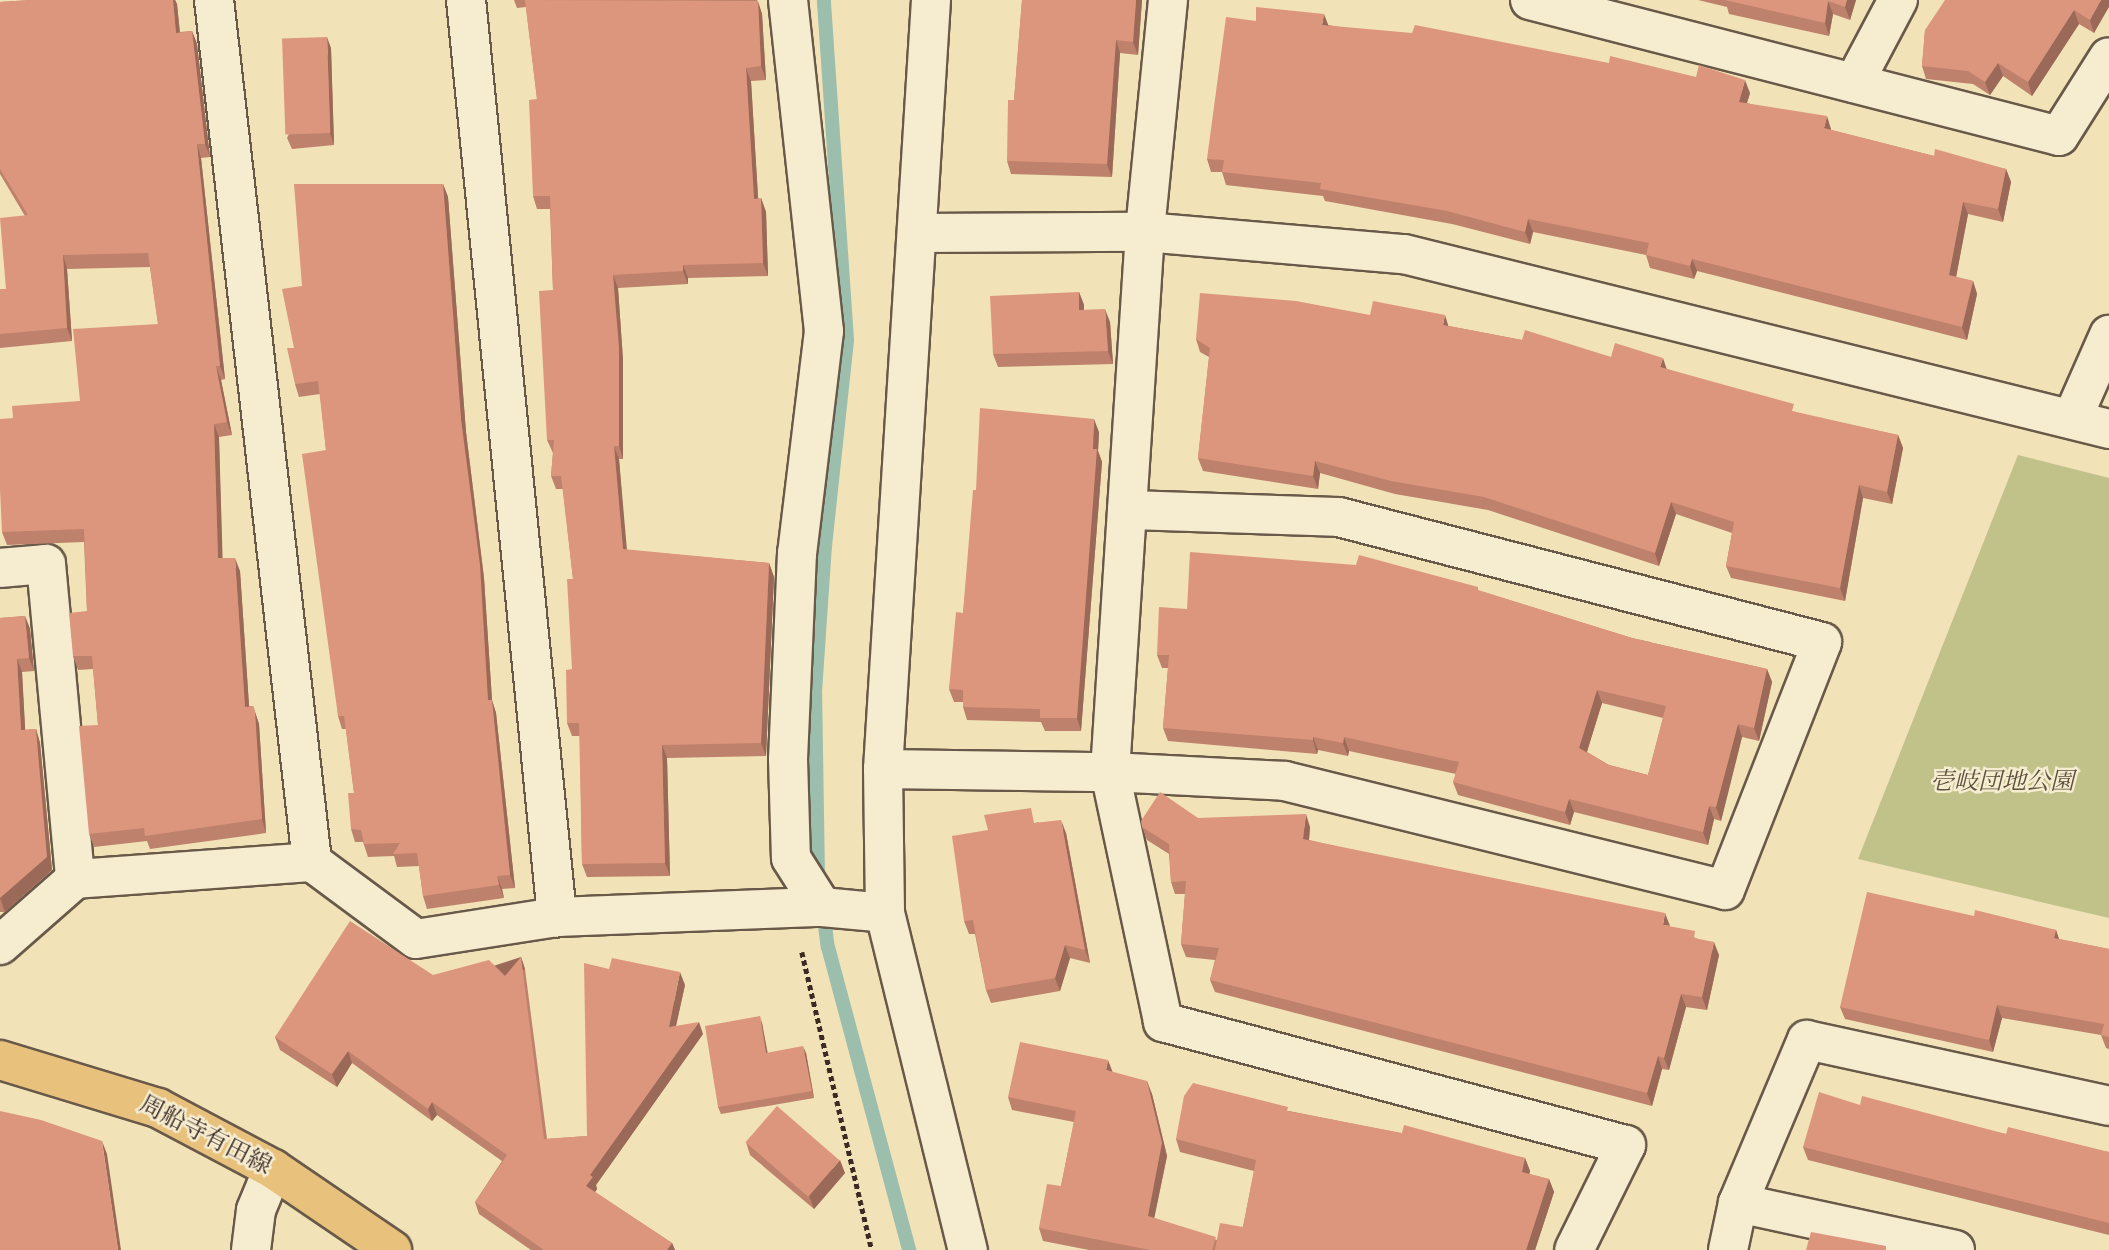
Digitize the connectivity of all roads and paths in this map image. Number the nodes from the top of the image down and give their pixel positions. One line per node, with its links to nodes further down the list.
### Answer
1 (214, 0): 19 (street)
2 (466, 0): 22 (street)
3 (788, 0): 21 (street)
4 (931, 0): 11 (street)
5 (1168, 0): 10 (street)
6 (1530, 0): 9 (street)
7 (1898, 0): 9 (street)
8 (2109, 57): 9 (street)
9 (1854, 83)
10 (1145, 232): 11 (street); 13 (street); 15 (street)
11 (917, 233): 17 (street)
12 (2109, 335): 13 (street)
13 (2072, 419): 14 (street)
14 (2109, 429)
15 (1127, 510): 18 (street); 18 (street)
16 (0, 568): 20 (street)
17 (883, 769): 18 (street); 21 (street)
18 (1110, 772): 32 (street)
19 (312, 862): 20 (street); 22 (street)
20 (75, 879): 23 (street)
21 (852, 911): 22 (street); 30 (path); 31 (street)
22 (557, 916)
23 (0, 945)
24 (0, 1060): 26 (main road, 周船寺有田線)
25 (2109, 1107): 27 (street)
26 (273, 1169): 28 (street); 29 (main road, 周船寺有田線)
27 (1738, 1203): 33 (street); 34 (street)
28 (251, 1250)
29 (392, 1250)
30 (872, 1250)
31 (968, 1250)
32 (1574, 1250)
33 (1728, 1250)
34 (1955, 1250)

